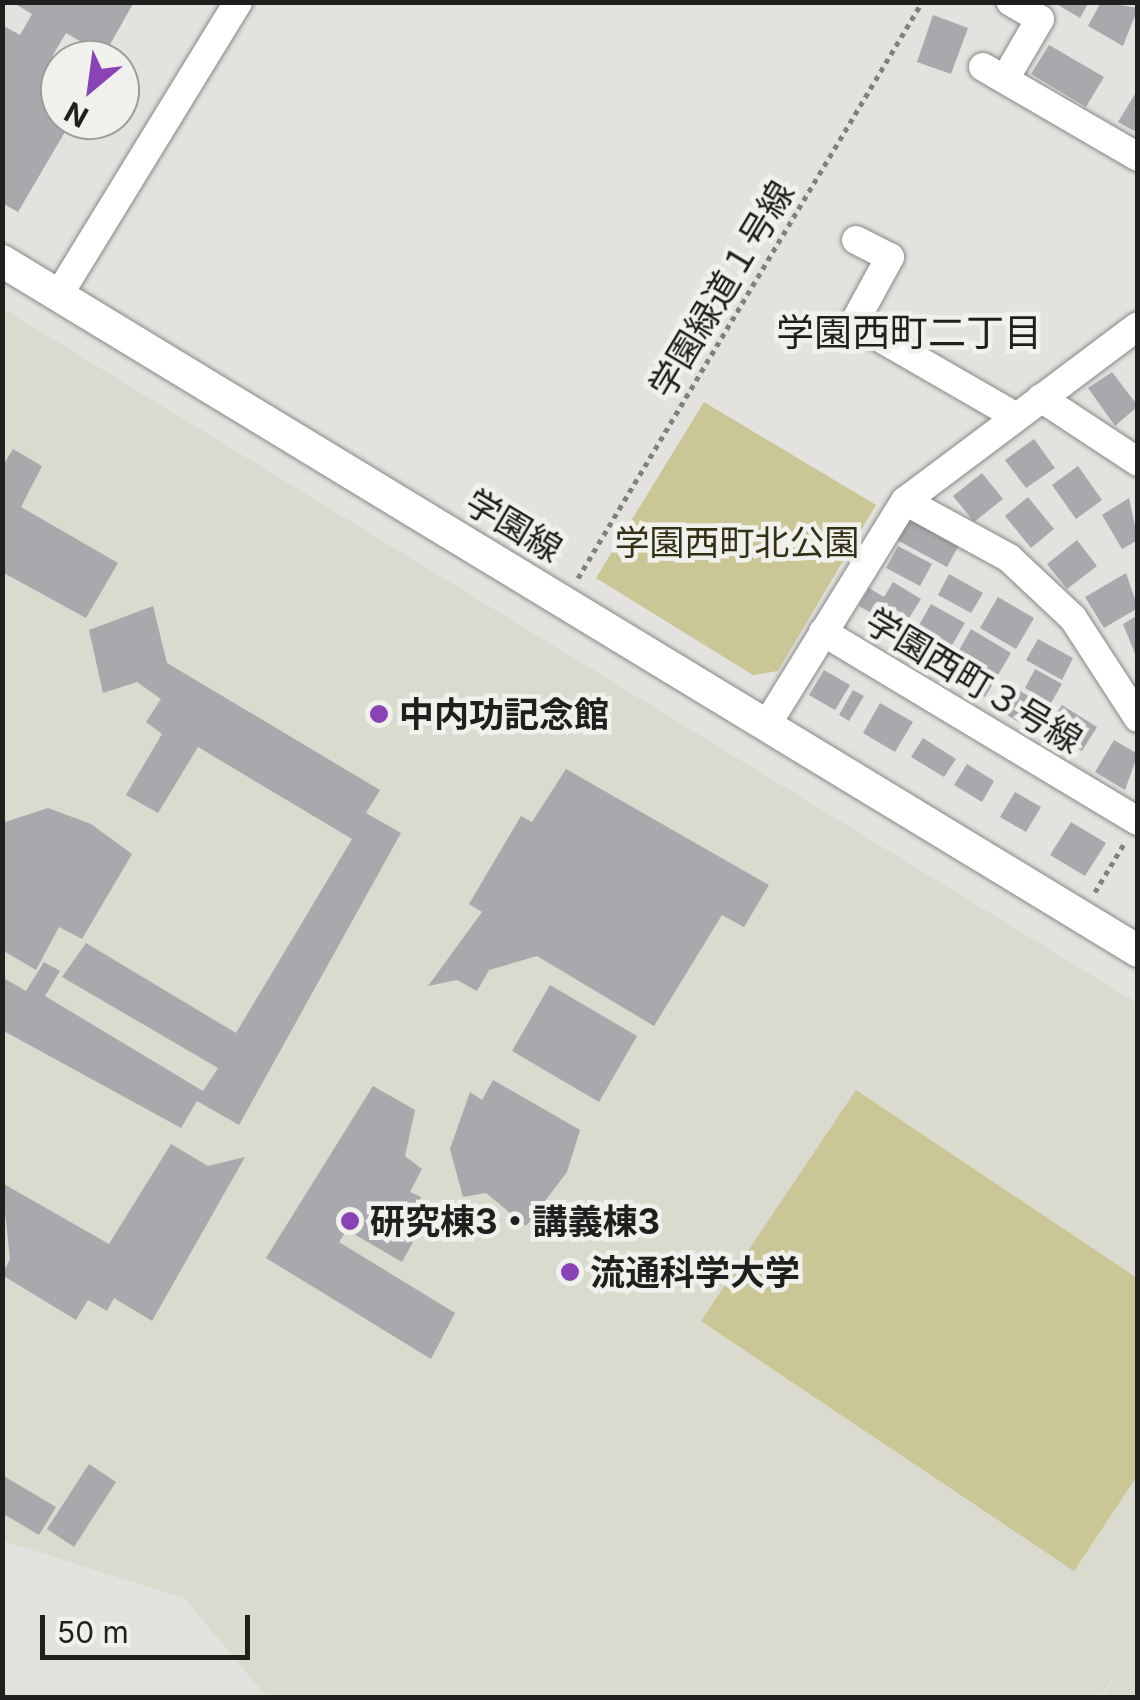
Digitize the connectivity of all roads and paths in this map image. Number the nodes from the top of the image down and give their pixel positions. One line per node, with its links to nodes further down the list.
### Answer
1 (238, 2): 7 (street)
2 (922, 2): 13 (path, 学園緑道１号線)
3 (1010, 2): 4 (street)
4 (1138, 156)
5 (856, 240): 10 (street)
6 (2, 262): 7 (street, 学園線)
7 (58, 296): 13 (street, 学園線)
8 (1138, 326): 9 (street)
9 (1041, 398): 10 (street); 11 (street)
10 (1015, 416): 12 (street)
11 (1138, 462)
12 (905, 500): 14 (street); 15 (street)
13 (564, 602): 16 (street, 学園線)
14 (823, 632): 16 (street); 17 (street, 学園西町３号線)
15 (1138, 718)
16 (766, 726): 18 (street, 学園線)
17 (1137, 822): 18 (path)
18 (1081, 916): 19 (street, 学園線)
19 (1138, 951)

